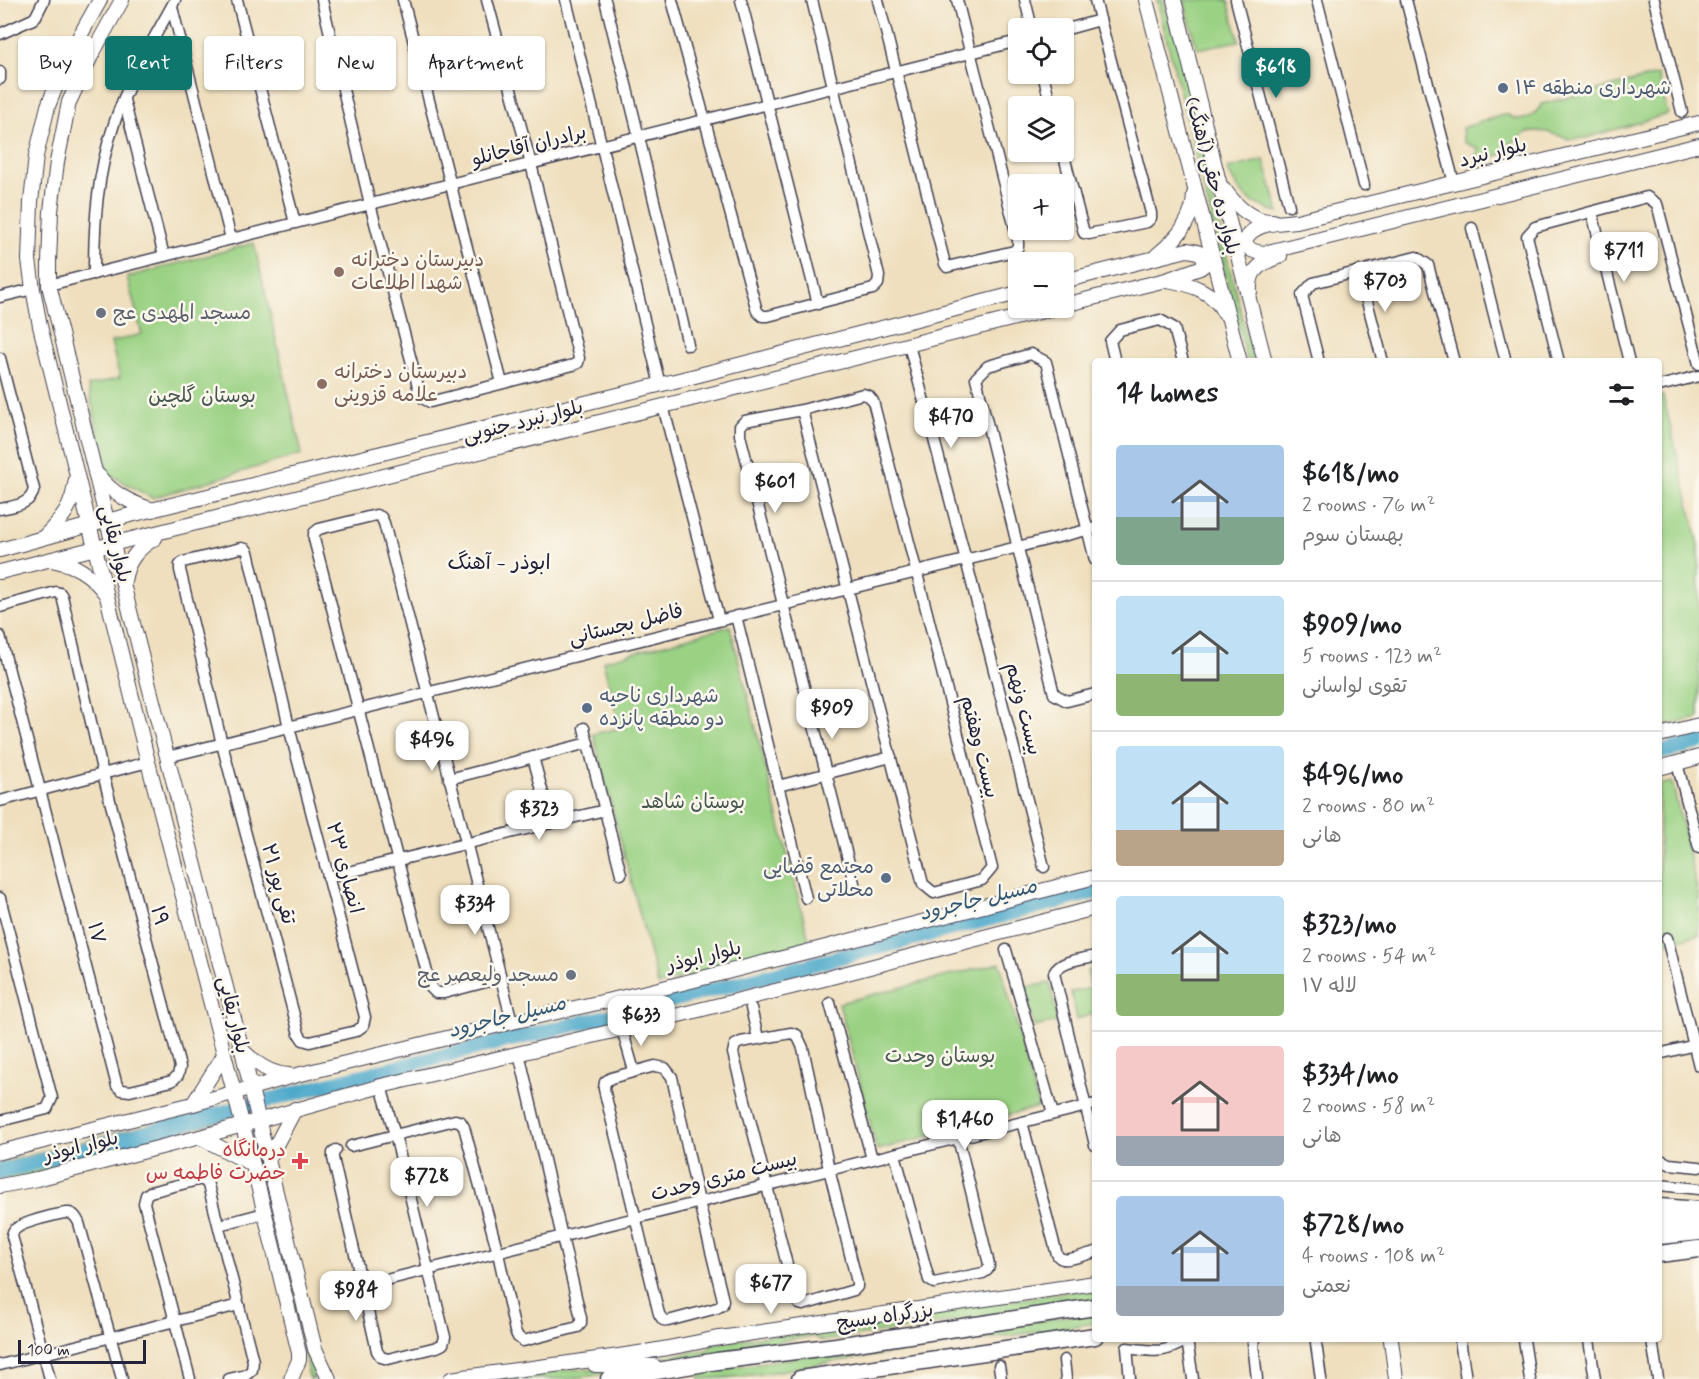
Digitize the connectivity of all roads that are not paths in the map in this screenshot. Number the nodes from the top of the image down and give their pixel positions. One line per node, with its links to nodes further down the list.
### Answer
1 (44, 0): 29 (street)
2 (100, 0): 64 (main road, بلوار بقایی)
3 (122, 0): 63 (main road, بلوار بقایی)
4 (237, 0): 53 (street)
5 (322, 0): 49 (street)
6 (403, 0): 47 (street)
7 (487, 0): 43 (street)
8 (566, 0): 40 (street)
9 (605, 0): 39 (street)
10 (672, 0): 37 (street)
11 (741, 0): 35 (street)
12 (812, 0): 33 (street)
13 (878, 0): 32 (street)
14 (957, 0): 31 (street)
15 (1025, 0): 25 (street)
16 (1095, 0): 26 (street)
17 (1169, 0): 28 (main road)
18 (1174, 0): 28 (main road, بلوار ده حقی (آهنگ))
19 (1236, 0): 50 (street)
20 (1317, 0): 48 (street)
21 (1406, 0): 46 (street)
22 (1654, 0): 36 (street)
23 (174, 4): 34 (street); 55 (street)
24 (1148, 4): 45 (main road, بلوار ده حقی (آهنگ))
25 (1030, 18)
26 (1100, 21): 27 (street); 42 (street)
27 (1074, 28)
28 (1181, 31): 44 (main road, بلوار ده حقی (آهنگ))
29 (0, 34)
30 (1008, 44): 31 (street, برادران آقاجانلو)
31 (971, 53): 32 (street, برادران آقاجانلو); 32 (street)
32 (895, 72): 33 (street, برادران آقاجانلو)
33 (833, 88): 35 (street, برادران آقاجانلو); 68 (street)
34 (124, 100): 57 (street); 60 (street)
35 (767, 104): 37 (street, برادران آقاجانلو); 68 (street)
36 (1682, 112)
37 (704, 120): 39 (street, برادران آقاجانلو); 68 (street)
38 (1699, 123): 46 (main road, بلوار نبرد)
39 (639, 137): 40 (street, برادران آقاجانلو); 72 (street)
40 (601, 146): 43 (street, برادران آقاجانلو); 88 (street)
41 (1699, 146): 56 (main road)
42 (1066, 162)
43 (531, 164): 47 (street, برادران آقاجانلو); 87 (street)
44 (1215, 166): 52 (main road); 69 (main road, بلوار ده حقی (آهنگ))
45 (1194, 183): 58 (main road); 71 (main road, بلوار ده حقی (آهنگ))
46 (1454, 183): 52 (main road, بلوار نبرد)
47 (451, 184): 49 (street, برادران آقاجانلو); 87 (street)
48 (1364, 185)
49 (370, 204): 53 (street, برادران آقاجانلو); 87 (street)
50 (1289, 206)
51 (1592, 212): 83 (street); 84 (street); 85 (street)
52 (1297, 221): 56 (main road)
53 (295, 223): 55 (street, برادران آقاجانلو)
54 (1472, 228): 82 (street)
55 (231, 239): 57 (street, برادران آقاجانلو)
56 (1312, 242): 69 (main road)
57 (164, 256): 60 (street, برادران آقاجانلو)
58 (1154, 257): 61 (main road); 62 (main road)
59 (1359, 271): 79 (street); 80 (street); 81 (street)
60 (93, 274): 63 (street, برادران آقاجانلو)
61 (1074, 278)
62 (1166, 280): 67 (main road); 71 (main road)
63 (49, 285): 64 (main road); 92 (main road, بلوار بقایی)
64 (33, 289): 66 (street); 93 (main road, بلوار بقایی)
65 (1008, 295): 88 (main road, بلوار نبرد جنوبی)
66 (0, 297)
67 (1074, 303)
68 (818, 304)
69 (1251, 306): 78 (main road, بلوار ده حقی (آهنگ))
70 (1016, 318): 73 (main road, بلوار نبرد جنوبی)
71 (1232, 328): 77 (main road, بلوار ده حقی (آهنگ))
72 (688, 345)
73 (909, 345): 90 (main road, بلوار نبرد جنوبی); 107 (street, بیست ونهم)
74 (0, 358): 94 (street)
75 (1114, 358): 76 (street)
76 (1182, 358)
77 (1239, 358)
78 (1264, 358)
79 (1318, 358)
80 (1382, 358)
81 (1453, 358)
82 (1505, 358)
83 (1558, 358)
84 (1628, 358)
85 (1699, 364)
86 (1699, 376): 89 (street)
87 (502, 383)
88 (660, 385): 95 (main road, بلوار نبرد جنوبی)
89 (1662, 385)
90 (663, 406): 99 (main road, بلوار نبرد جنوبی); 116 (street)
91 (802, 410): 109 (street); 111 (street); 113 (street)
92 (94, 469): 95 (main road); 96 (main road, بلوار بقایی)
93 (77, 471): 97 (main road, بلوار بقایی); 100 (main road)
94 (0, 509)
95 (153, 510): 96 (main road, بلوار نبرد جنوبی)
96 (107, 521): 97 (main road, بلوار نبرد جنوبی); 101 (main road, بلوار بقایی)
97 (90, 525): 100 (main road, بلوار نبرد جنوبی); 103 (main road, بلوار بقایی)
98 (1091, 529): 102 (street, فاضل بجستانی); 102 (street)
99 (167, 531): 101 (main road, بلوار نبرد جنوبی); 110 (main road)
100 (42, 539): 105 (main road, بلوار نبرد جنوبی)
101 (112, 545): 103 (main road, بلوار نبرد جنوبی); 110 (main road, بلوار بقایی)
102 (1017, 547): 107 (street, فاضل بجستانی); 119 (street)
103 (95, 548): 106 (main road, بلوار نبرد جنوبی); 112 (main road, بلوار بقایی)
104 (246, 549): 122 (street, انصاری ۲۳); 126 (street, تقی پور ۲۱)
105 (0, 550)
106 (50, 559): 108 (main road, بلوار نبرد جنوبی); 112 (main road)
107 (966, 560): 109 (street, فاضل بجستانی); 145 (street, بیست ونهم)
108 (0, 572)
109 (916, 572): 111 (street, فاضل بجستانی); 129 (street, بیست وهفتم)
110 (124, 584): 127 (main road, بلوار بقایی)
111 (849, 589): 113 (street, فاضل بجستانی); 129 (street)
112 (108, 598): 131 (main road, بلوار بقایی)
113 (783, 605): 115 (street, فاضل بجستانی); 135 (street)
114 (0, 607): 134 (street, ۱۹)
115 (736, 616): 116 (street, فاضل بجستانی); 137 (street)
116 (719, 620): 118 (street, فاضل بجستانی)
117 (0, 636): 138 (street, ۱۷)
118 (426, 693): 120 (street, فاضل بجستانی); 120 (street); 136 (street)
119 (1092, 695)
120 (359, 710): 122 (street, فاضل بجستانی); 144 (street)
121 (1699, 725): 124 (main road)
122 (289, 727): 126 (street, فاضل بجستانی); 147 (street, انصاری ۲۳)
123 (584, 728): 125 (street)
124 (1662, 734)
125 (588, 743): 128 (street); 140 (street)
126 (222, 744): 127 (street, فاضل بجستانی); 159 (street, تقی پور ۲۱)
127 (166, 757): 131 (main road); 164 (main road, بلوار بقایی)
128 (533, 757): 136 (street); 141 (street)
129 (891, 757): 135 (street)
130 (1699, 757): 132 (main road)
131 (148, 762): 134 (street); 167 (main road, بلوار بقایی)
132 (1677, 763): 133 (main road); 143 (street)
133 (1662, 767)
134 (103, 774): 138 (street); 171 (street, ۱۹)
135 (826, 774): 137 (street); 149 (street)
136 (449, 779): 142 (street)
137 (778, 786): 151 (street)
138 (41, 790): 139 (street); 171 (street, ۱۷)
139 (0, 801)
140 (605, 810): 141 (street); 146 (street)
141 (551, 823): 142 (street)
142 (466, 844): 144 (street); 156 (street)
143 (1699, 848)
144 (398, 860): 147 (street); 156 (street)
145 (1044, 867)
146 (621, 874)
147 (328, 877): 159 (street, انصاری ۲۳)
148 (1092, 878): 160 (main road, بلوار ابوذر)
149 (854, 883)
150 (0, 898): 180 (street)
151 (806, 898)
152 (1092, 909): 161 (main road)
153 (1667, 938): 163 (street)
154 (1006, 950): 178 (street)
155 (1092, 957): 176 (street)
156 (501, 978): 160 (street)
157 (830, 1004): 191 (street)
158 (751, 1008): 162 (street)
159 (365, 1017)
160 (512, 1022): 170 (main road, بلوار ابوذر)
161 (622, 1029): 165 (main road); 169 (street)
162 (758, 1038): 196 (street); 199 (street)
163 (1696, 1045): 166 (street); 168 (street)
164 (242, 1050): 170 (main road); 173 (main road, بلوار بقایی)
165 (519, 1053): 172 (main road); 210 (street)
166 (1662, 1053)
167 (224, 1055): 174 (main road, بلوار بقایی); 175 (main road)
168 (1699, 1066)
169 (634, 1071): 201 (street); 205 (street)
170 (297, 1076): 173 (main road, بلوار ابوذر)
171 (117, 1086)
172 (381, 1086): 177 (main road); 184 (street)
173 (252, 1092): 174 (main road, بلوار ابوذر); 179 (main road, بلوار بقایی)
174 (234, 1097): 175 (main road, بلوار ابوذر); 181 (main road, بلوار بقایی)
175 (193, 1104): 189 (main road, بلوار ابوذر)
176 (1090, 1105): 178 (street, بیست متری وحدت); 182 (street)
177 (296, 1109): 179 (main road); 192 (main road)
178 (1053, 1114): 183 (street, بیست متری وحدت)
179 (258, 1118): 181 (main road, بلوار ابوذر); 192 (main road)
180 (0, 1121)
181 (240, 1121): 185 (main road, بلوار ابوذر); 194 (main road)
182 (1092, 1121)
183 (1022, 1122): 186 (street, بیست متری وحدت); 214 (street)
184 (395, 1136): 187 (street); 213 (street); 216 (street)
185 (200, 1137): 194 (main road); 198 (main road, بلوار ابوذر)
186 (958, 1138): 190 (street, بیست متری وحدت); 190 (street)
187 (351, 1146)
188 (336, 1150): 218 (street)
189 (0, 1152)
190 (895, 1154): 191 (street, بیست متری وحدت)
191 (872, 1159): 196 (street, بیست متری وحدت)
192 (268, 1160): 234 (main road)
193 (1662, 1161): 195 (street)
194 (253, 1165): 204 (main road)
195 (1699, 1167)
196 (829, 1169): 199 (street, بیست متری وحدت); 199 (street)
197 (1662, 1185): 200 (street)
198 (0, 1186)
199 (766, 1186): 201 (street, بیست متری وحدت)
200 (1699, 1189)
201 (699, 1202): 205 (street, بیست متری وحدت); 205 (street)
202 (1662, 1207): 203 (highway)
203 (1699, 1209)
204 (265, 1213): 208 (street); 236 (main road)
205 (635, 1218): 210 (street, بیست متری وحدت)
206 (1662, 1221): 207 (highway)
207 (1699, 1222)
208 (219, 1225): 219 (street); 221 (street)
209 (1699, 1232): 211 (highway)
210 (562, 1236): 213 (street, بیست متری وحدت); 213 (street)
211 (1662, 1236)
212 (1699, 1249): 215 (highway)
213 (498, 1252): 216 (street, بیست متری وحدت)
214 (1092, 1253)
215 (1662, 1254)
216 (427, 1270): 218 (street, بیست متری وحدت); 218 (street)
217 (1092, 1283): 238 (main road)
218 (362, 1286)
219 (239, 1305): 221 (street); 245 (street)
220 (1092, 1307): 241 (highway, بزرگراه بسیج)
221 (174, 1321): 223 (street); 244 (street)
222 (1092, 1336): 252 (highway)
223 (111, 1337): 235 (street); 235 (street); 243 (street)
224 (1184, 1342): 255 (street)
225 (1188, 1342): 256 (street)
226 (1254, 1342): 257 (street)
227 (1316, 1342): 258 (street)
228 (1389, 1342): 259 (main road)
229 (1389, 1342): 260 (main road)
230 (1460, 1342): 261 (street)
231 (1524, 1342): 262 (street)
232 (1589, 1342): 263 (street)
233 (1652, 1342): 264 (street)
234 (315, 1350): 248 (main road); 249 (main road)
235 (43, 1354): 239 (street); 242 (street)
236 (299, 1360): 246 (main road); 247 (main road)
237 (1064, 1360): 254 (street)
238 (557, 1364): 241 (main road); 250 (main road)
239 (0, 1365)
240 (999, 1366): 253 (street)
241 (686, 1367): 251 (highway, بزرگراه بسیج)
242 (50, 1379)
243 (122, 1379)
244 (190, 1379)
245 (229, 1379)
246 (291, 1379)
247 (304, 1379)
248 (320, 1379)
249 (329, 1379)
250 (451, 1379)
251 (609, 1379)
252 (800, 1379)
253 (1000, 1379)
254 (1066, 1379)
255 (1130, 1379)
256 (1193, 1379)
257 (1257, 1379)
258 (1321, 1379)
259 (1391, 1379)
260 (1396, 1379)
261 (1466, 1379)
262 (1530, 1379)
263 (1595, 1379)
264 (1658, 1379)

